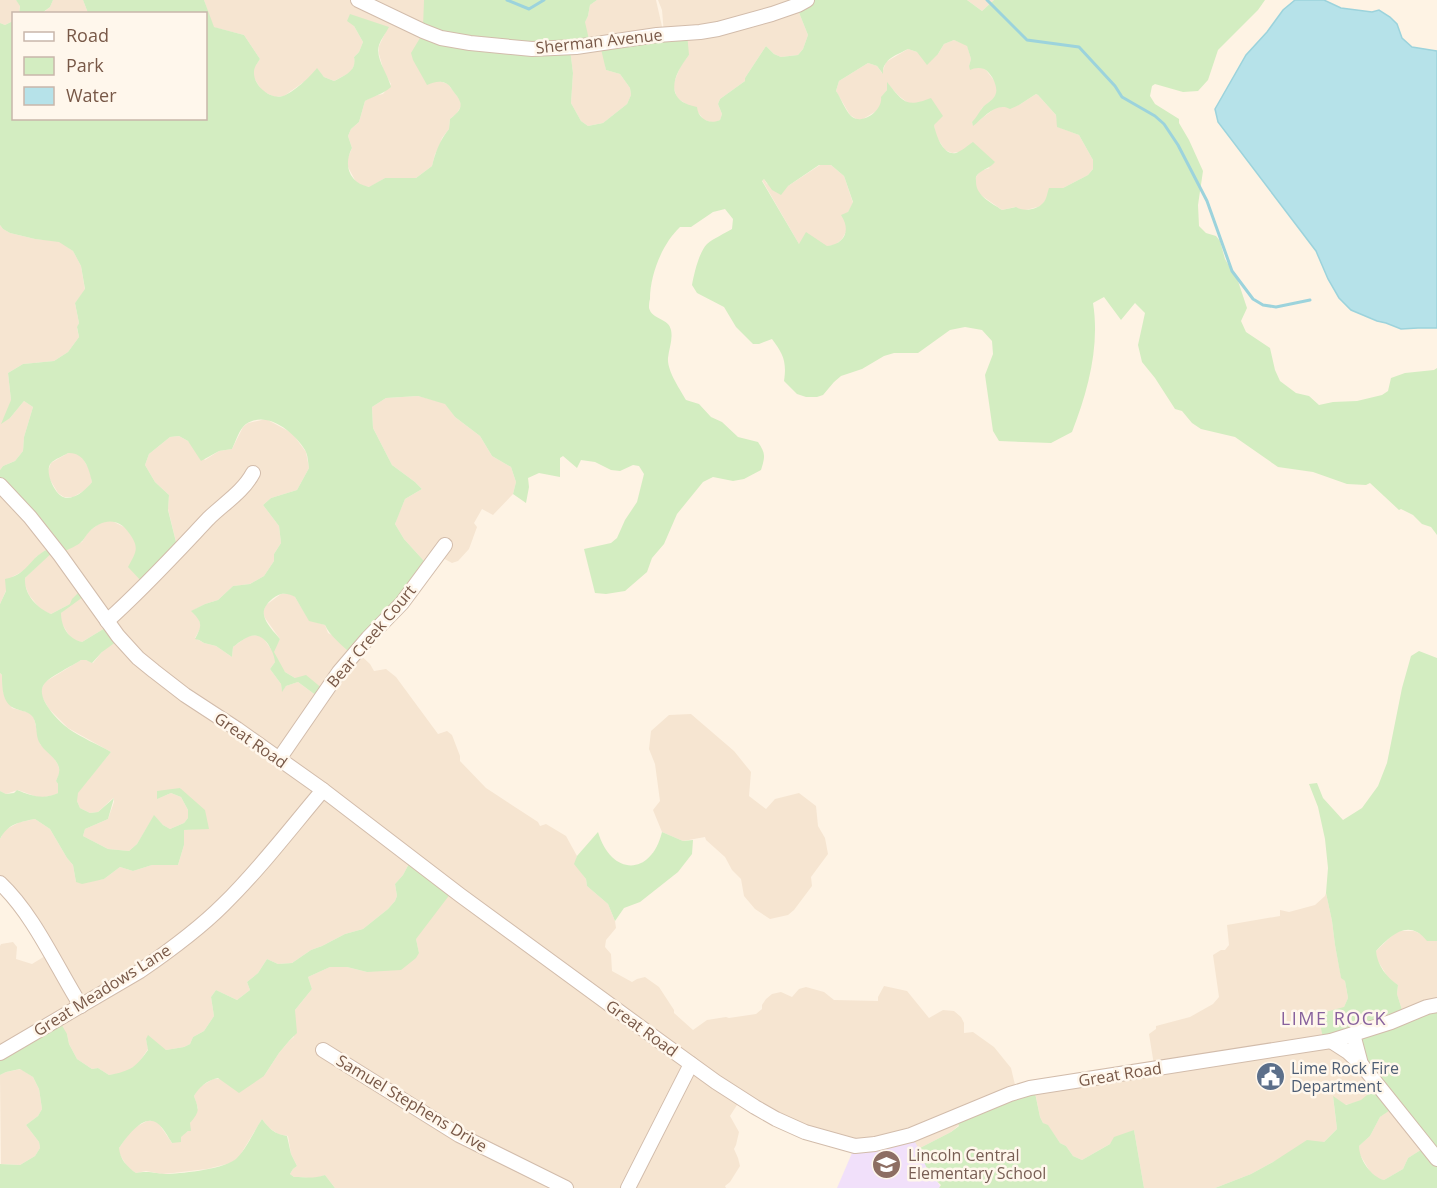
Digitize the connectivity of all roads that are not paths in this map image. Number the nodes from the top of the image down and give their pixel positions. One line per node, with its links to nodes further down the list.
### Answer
1 (358, 0): 2 (street, Sherman Avenue)
2 (807, 0)
3 (253, 472): 6 (street)
4 (0, 485): 6 (street, Great Road)
5 (445, 544): 7 (street, Bear Creek Court)
6 (107, 621): 7 (street, Great Road)
7 (279, 759): 8 (street, Great Road)
8 (323, 790): 11 (street, Great Meadows Lane); 16 (street, Great Road)
9 (0, 884): 11 (street)
10 (1437, 1005): 12 (street, Great Road)
11 (81, 1006): 15 (street, Great Meadows Lane)
12 (1353, 1034): 13 (street, Great Road); 17 (street)
13 (1331, 1041): 16 (street, Great Road); 17 (street)
14 (323, 1050): 19 (street, Samuel Stephens Drive)
15 (0, 1053)
16 (692, 1064): 20 (street)
17 (1361, 1064): 18 (street)
18 (1437, 1159)
19 (566, 1188)
20 (628, 1188)

